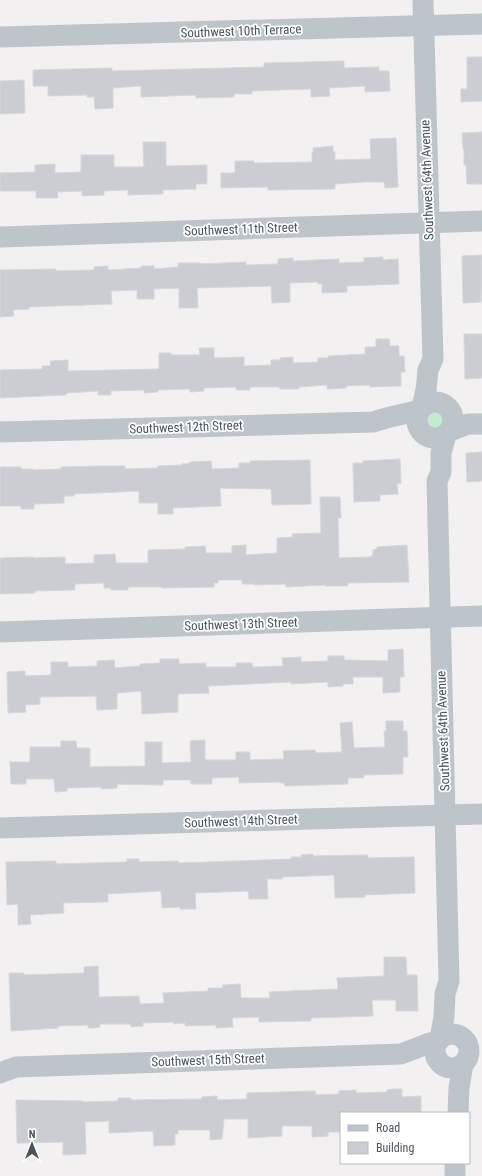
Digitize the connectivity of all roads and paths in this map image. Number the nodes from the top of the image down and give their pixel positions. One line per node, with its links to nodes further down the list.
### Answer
1 (423, 0): 3 (street, Southwest 64th Avenue)
2 (482, 24): 3 (street, Southwest 10th Terrace)
3 (423, 25): 4 (street, Southwest 10th Terrace); 6 (street, Southwest 64th Avenue)
4 (0, 37)
5 (482, 221): 6 (street, Southwest 11th Street)
6 (428, 222): 7 (street, Southwest 11th Street); 8 (street, Southwest 64th Avenue)
7 (0, 237)
8 (432, 359): 9 (street, Southwest 64th Avenue); 10 (street, Southwest 64th Avenue)
9 (421, 408): 10 (street); 12 (street, Southwest 12th Street); 15 (street)
10 (448, 408): 11 (street); 16 (street)
11 (482, 413)
12 (373, 422): 14 (street, Southwest 12th Street); 15 (street, Southwest 12th Street)
13 (482, 424): 16 (street)
14 (0, 432)
15 (422, 432): 16 (street); 17 (street, Southwest 64th Avenue)
16 (448, 433): 17 (street, Southwest 64th Avenue)
17 (437, 482): 19 (street, Southwest 64th Avenue)
18 (482, 616): 19 (street, Southwest 13th Street)
19 (440, 618): 20 (street, Southwest 13th Street); 22 (street, Southwest 64th Avenue)
20 (0, 632)
21 (482, 814): 22 (street, Southwest 14th Street)
22 (445, 815): 23 (street, Southwest 14th Street); 24 (street, Southwest 64th Avenue)
23 (0, 828)
24 (449, 981): 25 (street, Southwest 64th Avenue); 26 (street, Southwest 64th Avenue)
25 (439, 1040): 26 (street); 27 (street, Southwest 15th Street); 28 (street)
26 (470, 1050): 28 (street); 31 (street, Southwest 64th Avenue)
27 (401, 1054): 28 (street, Southwest 15th Street); 29 (street, Southwest 15th Street)
28 (441, 1064): 30 (street)
29 (5, 1067)
30 (447, 1112)
31 (458, 1112)
32 (455, 1164): 33 (street)
33 (455, 1176)

